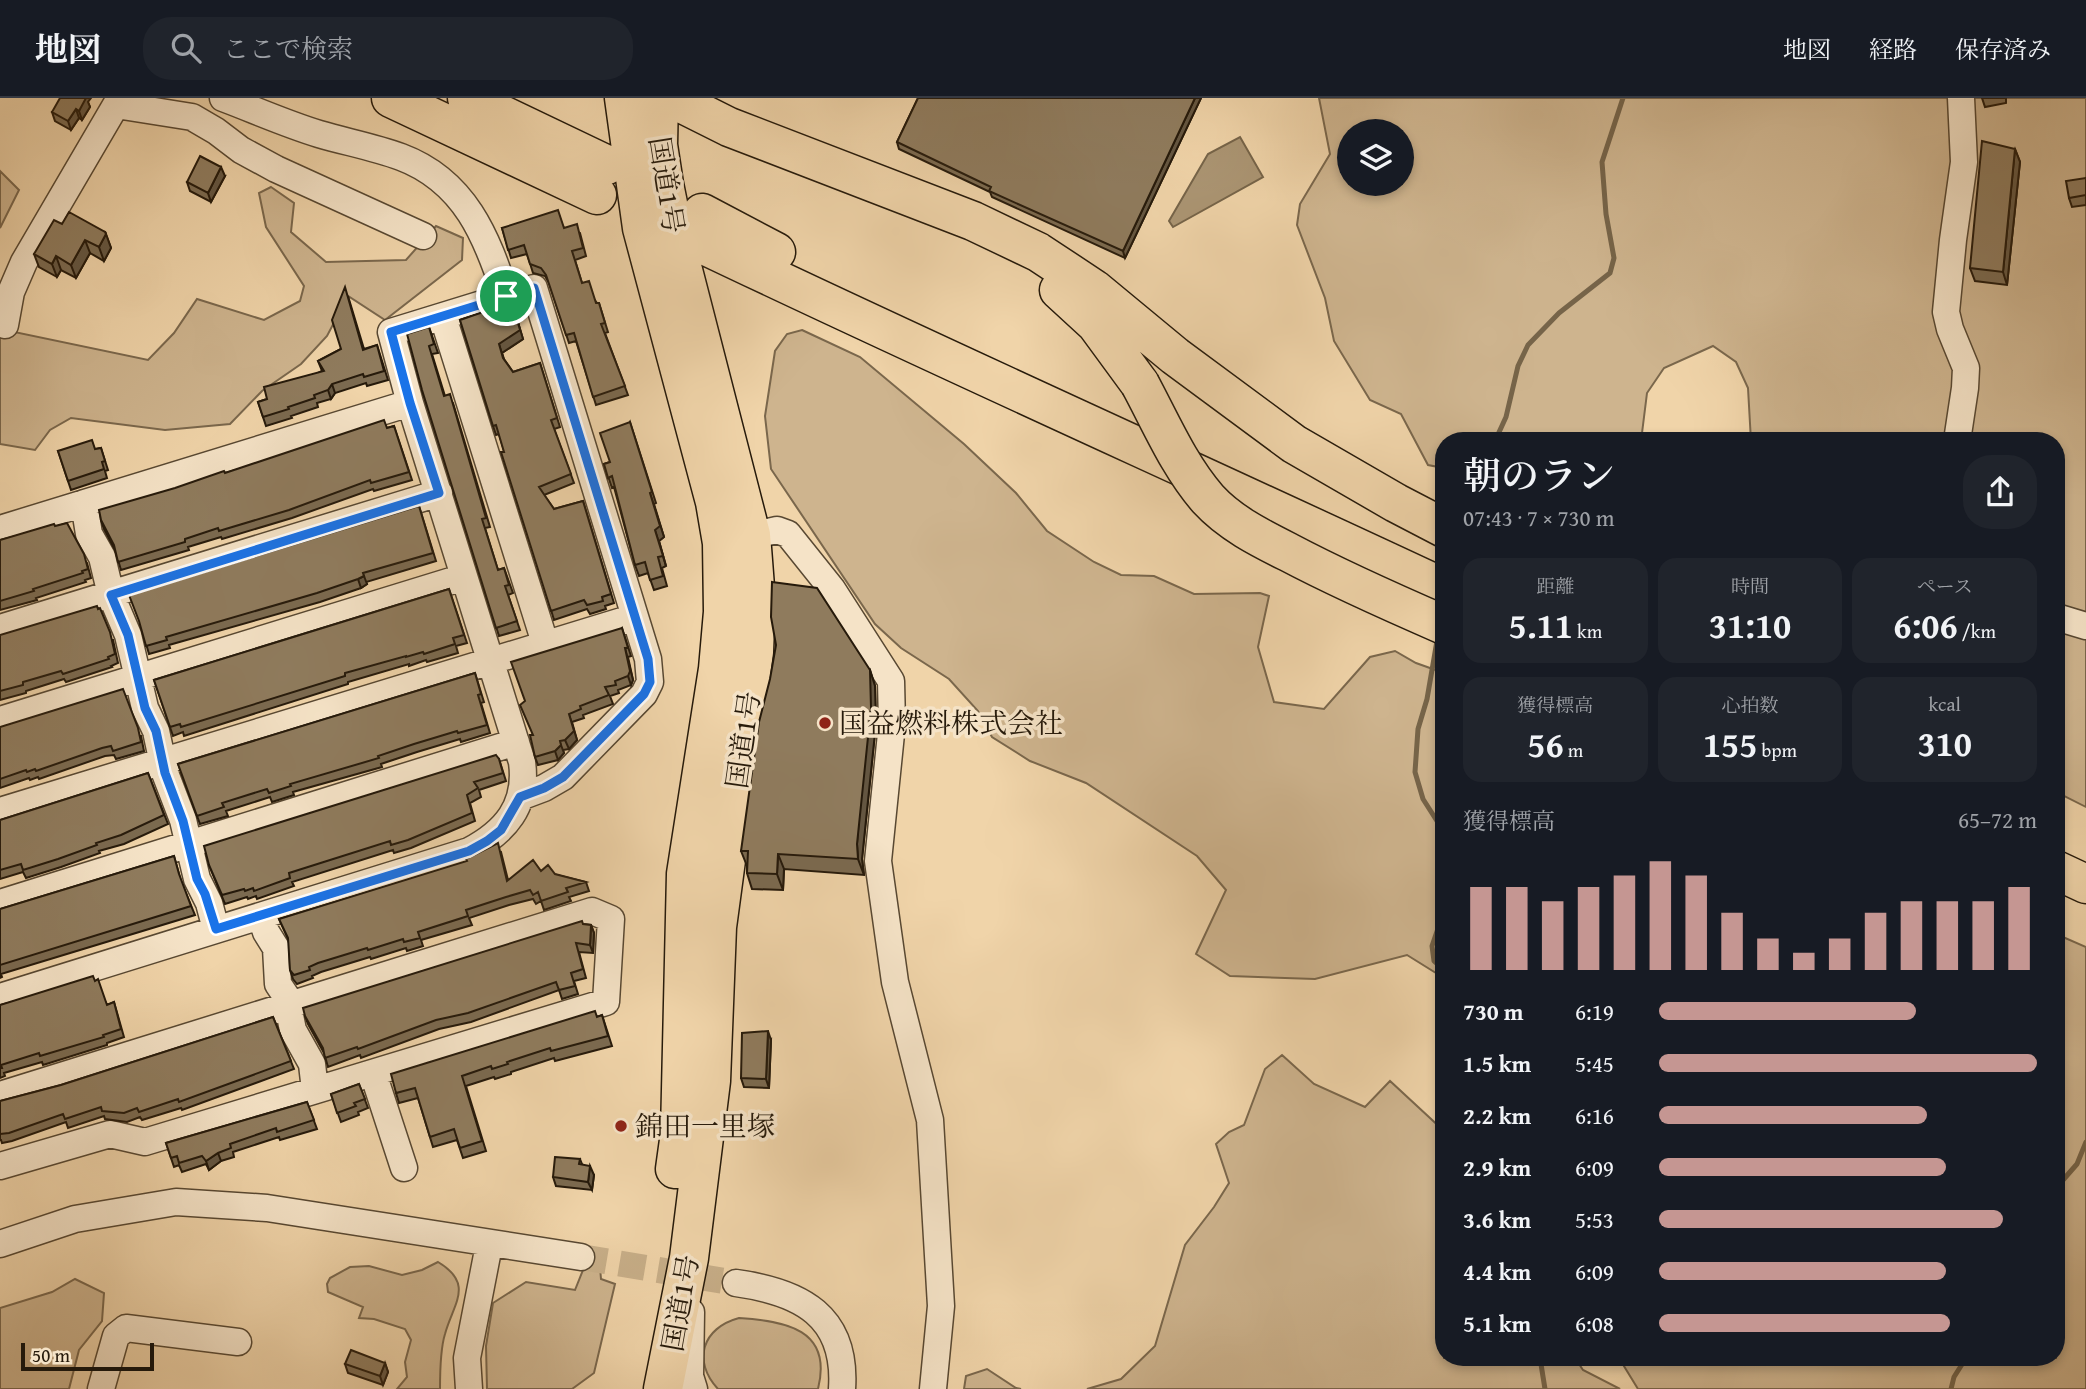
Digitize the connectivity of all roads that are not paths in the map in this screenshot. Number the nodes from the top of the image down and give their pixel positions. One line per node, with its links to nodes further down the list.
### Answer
1 (223, 98): 9 (street)
2 (391, 98): 3 (highway)
3 (467, 98)
4 (1961, 98): 13 (street)
5 (118, 102): 8 (street); 11 (street)
6 (641, 102): 16 (highway); 18 (highway, 国道1号); 24 (highway, bridge)
7 (701, 228): 20 (highway)
8 (423, 236)
9 (506, 296): 10 (street); 22 (street)
10 (443, 317): 12 (street); 27 (street)
11 (5, 325)
12 (410, 403): 14 (street); 15 (street)
13 (1958, 432)
14 (439, 493): 19 (street); 21 (street)
15 (84, 503): 17 (street); 21 (street)
16 (1435, 523)
17 (0, 529)
18 (737, 539): 51 (highway, 国道1号); 56 (highway, 国道1号); 60 (street)
19 (464, 578): 28 (street); 29 (street)
20 (1435, 584)
21 (111, 595): 26 (street); 29 (street)
22 (635, 617): 27 (street); 33 (street)
23 (2065, 620): 25 (street)
24 (1435, 621)
25 (2086, 626)
26 (0, 628)
27 (544, 643): 28 (street)
28 (490, 661): 31 (street); 32 (street)
29 (137, 677): 30 (street); 32 (street)
30 (0, 720)
31 (516, 742): 33 (street); 35 (street)
32 (163, 760): 34 (street); 35 (street)
33 (520, 797): 39 (street)
34 (0, 811)
35 (188, 844): 38 (street); 40 (street)
36 (2065, 874): 37 (highway)
37 (2086, 884)
38 (0, 903)
39 (261, 916): 40 (street); 42 (street)
40 (216, 929): 41 (street)
41 (0, 997)
42 (288, 1005): 43 (street); 44 (street); 45 (street)
43 (373, 1073): 44 (street); 47 (street)
44 (315, 1090): 46 (street)
45 (0, 1094)
46 (0, 1166)
47 (404, 1168)
48 (0, 1244): 49 (street)
49 (489, 1245): 50 (street); 55 (street)
50 (581, 1258)
51 (689, 1258): 57 (highway, 国道1号); 58 (street)
52 (736, 1283): 59 (street)
53 (238, 1342): 54 (street)
54 (102, 1389)
55 (469, 1389)
56 (641, 1389)
57 (663, 1389)
58 (694, 1389)
59 (842, 1389)
60 (933, 1389)

